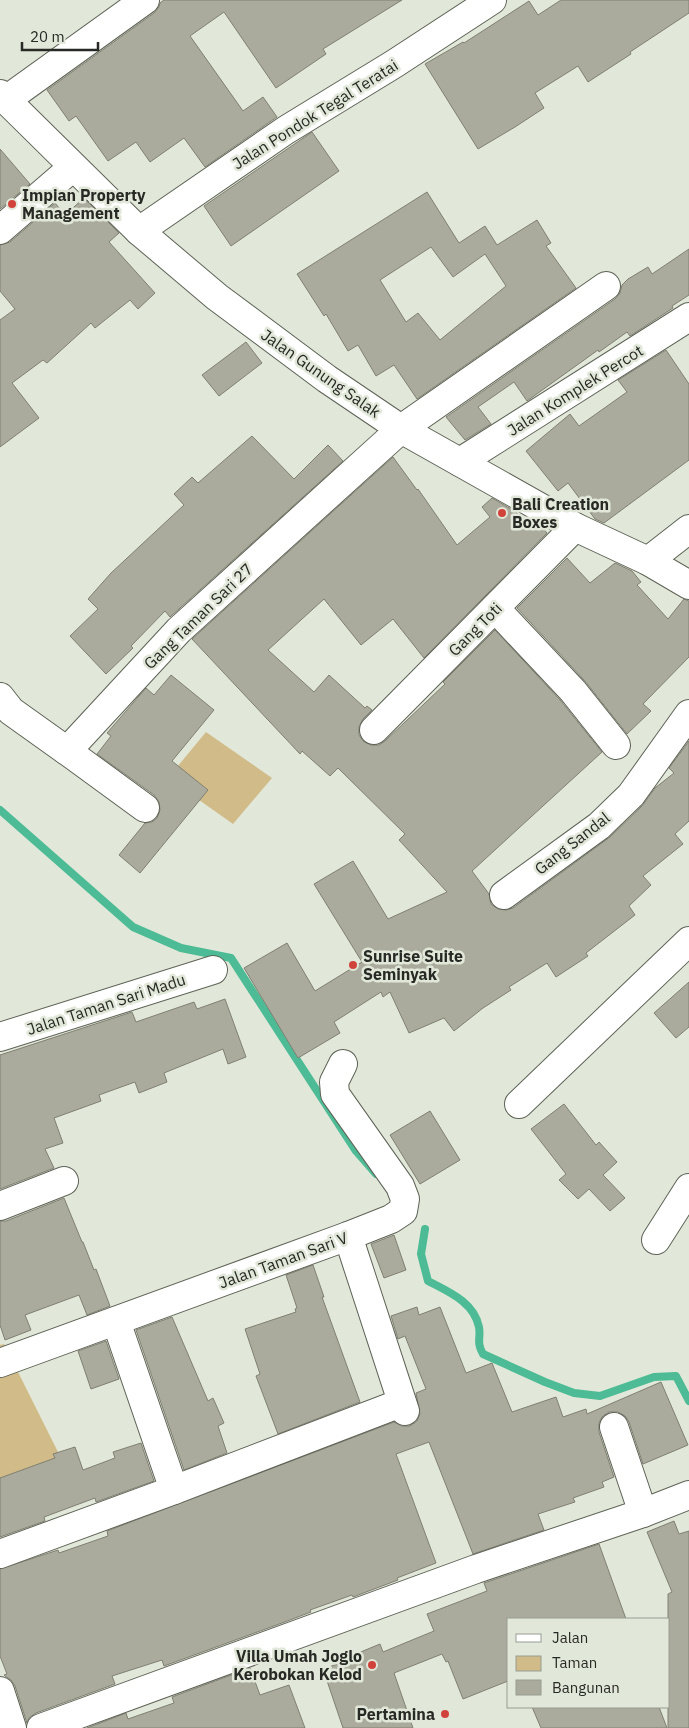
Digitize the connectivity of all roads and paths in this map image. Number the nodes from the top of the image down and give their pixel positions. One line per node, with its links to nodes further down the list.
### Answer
1 (145, 0): 3 (street)
2 (492, 0): 6 (street, Jalan Pondok Tegal Teratai)
3 (3, 97): 4 (street, Jalan Gunung Salak)
4 (73, 167): 5 (street); 6 (street, Jalan Gunung Salak)
5 (0, 230)
6 (139, 231): 9 (street, Jalan Gunung Salak)
7 (606, 286): 9 (street, Gang Taman Sari 27)
8 (689, 318): 10 (street, Jalan Komplek Percot)
9 (401, 429): 10 (street, Jalan Gunung Salak); 20 (street, Gang Taman Sari 27)
10 (460, 462): 11 (street, Jalan Gunung Salak)
11 (575, 527): 13 (street, Jalan Gunung Salak); 15 (street, Gang Toti)
12 (689, 529): 13 (street)
13 (648, 561): 14 (street, Jalan Gunung Salak)
14 (689, 585)
15 (495, 608): 18 (street, Gang Toti); 19 (street)
16 (0, 697): 20 (street)
17 (689, 714): 22 (street, Gang Sandal)
18 (374, 730)
19 (616, 745)
20 (67, 751): 21 (street)
21 (145, 808)
22 (504, 895)
23 (689, 941): 27 (street)
24 (213, 970): 25 (street, Jalan Taman Sari Madu)
25 (0, 1038)
26 (343, 1064): 31 (street, Jalan Taman Sari V)
27 (519, 1104)
28 (64, 1181): 30 (street)
29 (689, 1188): 32 (street)
30 (0, 1206)
31 (348, 1236): 33 (street, Jalan Taman Sari V); 36 (street)
32 (656, 1240)
33 (116, 1321): 34 (street, Jalan Taman Sari V); 36 (street)
34 (0, 1363)
35 (614, 1427): 38 (street)
36 (174, 1490): 39 (street)
37 (689, 1495): 38 (street)
38 (643, 1513): 42 (street)
39 (0, 1554)
40 (0, 1691): 41 (street)
41 (7, 1723)
42 (41, 1728)

